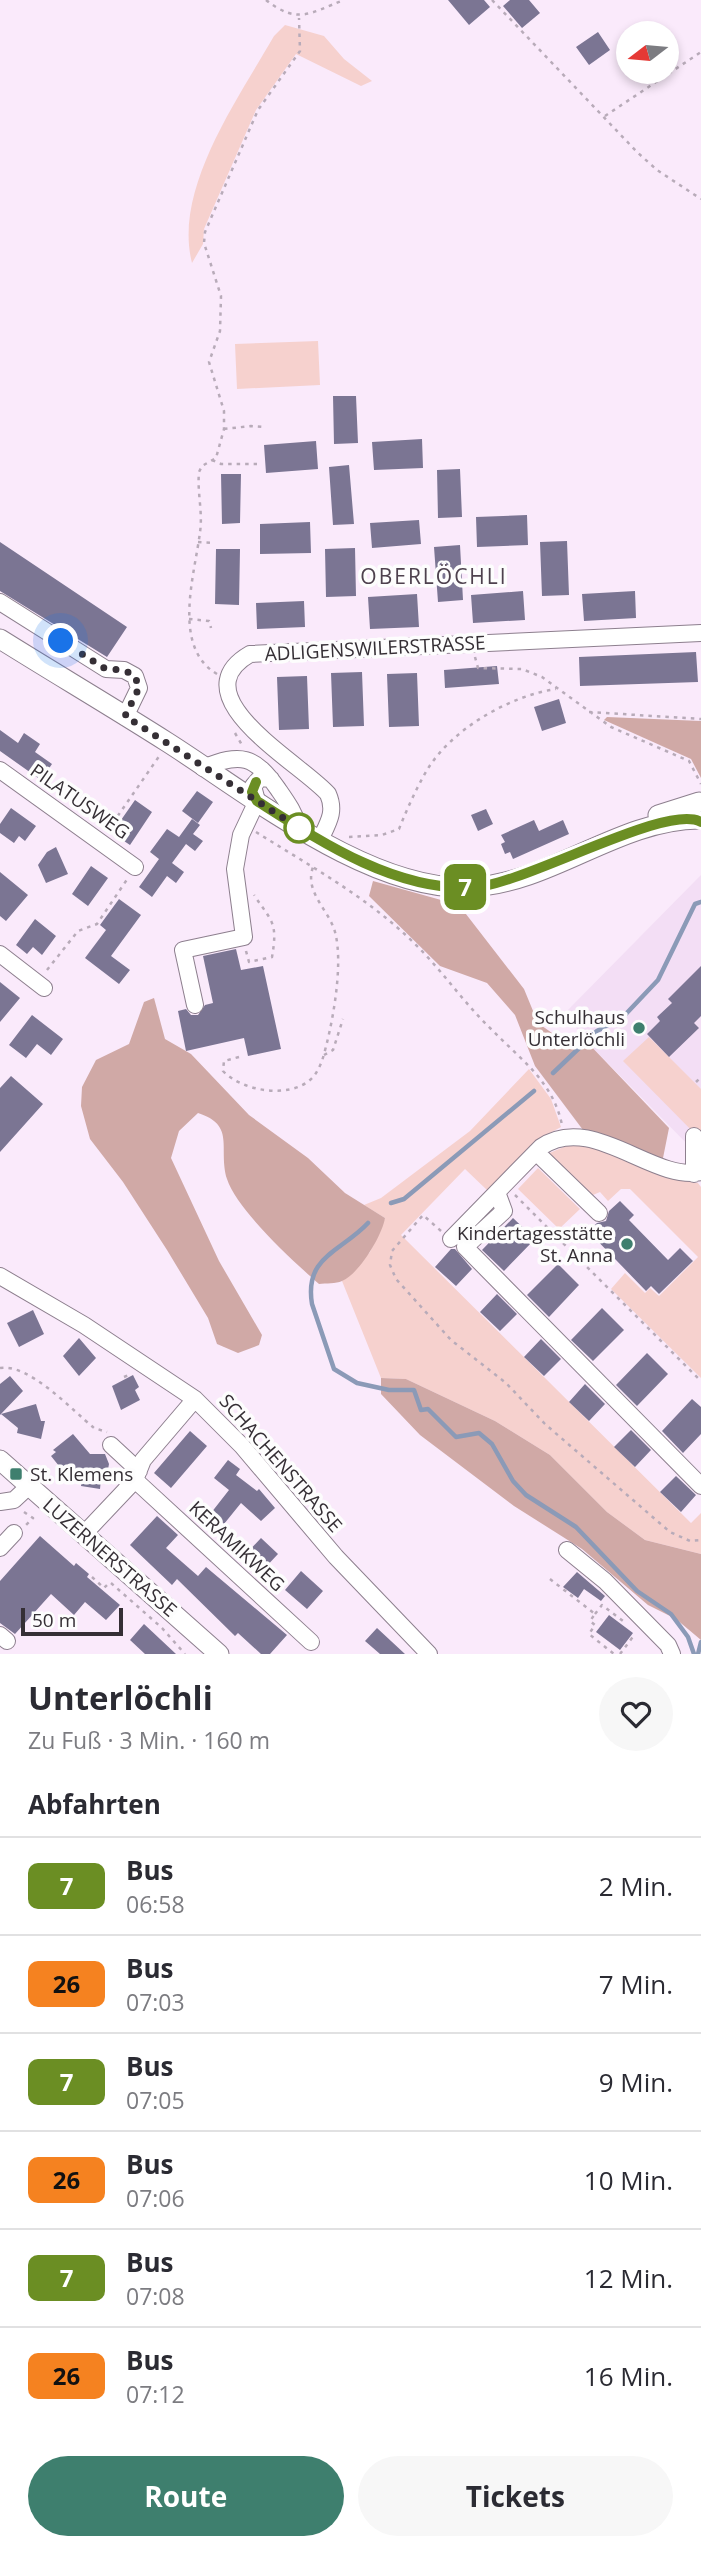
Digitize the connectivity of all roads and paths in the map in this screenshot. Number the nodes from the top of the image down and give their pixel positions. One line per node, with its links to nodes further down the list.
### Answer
1 (267, 0): 4 (path)
2 (344, 0): 4 (path)
3 (492, 0): 6 (path)
4 (299, 18): 9 (path)
5 (701, 52): 6 (path)
6 (605, 116): 7 (path)
7 (701, 199)
8 (264, 428): 9 (path)
9 (224, 429): 10 (path)
10 (212, 460): 11 (path); 12 (path)
11 (257, 464)
12 (198, 542): 13 (path); 15 (path)
13 (215, 543)
14 (0, 602): 23 (street)
15 (189, 619): 16 (path); 20 (path)
16 (211, 628)
17 (701, 633): 19 (street, ADLIGENSWILERSTRASSE)
18 (0, 639): 23 (main road)
19 (474, 643): 21 (path); 34 (street, ADLIGENSWILERSTRASSE)
20 (218, 674)
21 (556, 689): 22 (path); 33 (path)
22 (588, 712): 24 (path); 30 (path)
23 (125, 716): 26 (main road)
24 (701, 719)
25 (162, 752): 35 (path)
26 (203, 768): 28 (street); 29 (main road)
27 (0, 770): 35 (street, PILATUSWEG)
28 (271, 779): 29 (street); 32 (street)
29 (257, 801): 31 (street); 32 (main road)
30 (700, 805): 34 (main road)
31 (245, 825): 37 (path); 39 (street)
32 (299, 828): 34 (main road)
33 (342, 838)
34 (320, 840)
35 (100, 842): 36 (street, PILATUSWEG)
36 (135, 867): 41 (path)
37 (313, 867): 44 (path); 49 (path)
38 (253, 890): 39 (path)
39 (244, 937): 42 (street)
40 (0, 954): 41 (street)
41 (41, 985)
42 (195, 1005)
43 (343, 1019): 44 (path)
44 (324, 1055): 45 (path)
45 (239, 1057)
46 (701, 1077): 47 (path)
47 (696, 1082)
48 (694, 1136): 51 (street)
49 (564, 1137): 50 (street); 51 (street)
50 (536, 1152): 52 (street); 53 (street)
51 (698, 1173)
52 (501, 1189): 54 (street); 57 (path); 63 (street)
53 (599, 1213)
54 (451, 1239): 69 (path)
55 (0, 1276): 58 (street)
56 (0, 1368): 59 (path)
57 (701, 1381)
58 (195, 1399): 61 (street, SCHACHENSTRASSE); 82 (street, SCHACHENSTRASSE)
59 (114, 1440): 61 (street, KERAMIKWEG)
60 (0, 1461): 62 (main road, LUZERNERSTRASSE)
61 (137, 1476): 68 (street, SCHACHENSTRASSE); 79 (street, KERAMIKWEG)
62 (29, 1486): 64 (street); 68 (main road, LUZERNERSTRASSE)
63 (701, 1486)
64 (0, 1502)
65 (25, 1513): 66 (path)
66 (32, 1517)
67 (14, 1533): 70 (street)
68 (83, 1535): 81 (main road, LUZERNERSTRASSE)
69 (701, 1540)
70 (0, 1548)
71 (567, 1550): 85 (street)
72 (92, 1577): 75 (path)
73 (105, 1577): 75 (path)
74 (550, 1578): 76 (path)
75 (110, 1581): 77 (path)
76 (595, 1614): 83 (path); 84 (path)
77 (166, 1633): 78 (path); 80 (path)
78 (161, 1638)
79 (311, 1642)
80 (185, 1654)
81 (219, 1654)
82 (429, 1654)
83 (614, 1654)
84 (620, 1654)
85 (672, 1654)

